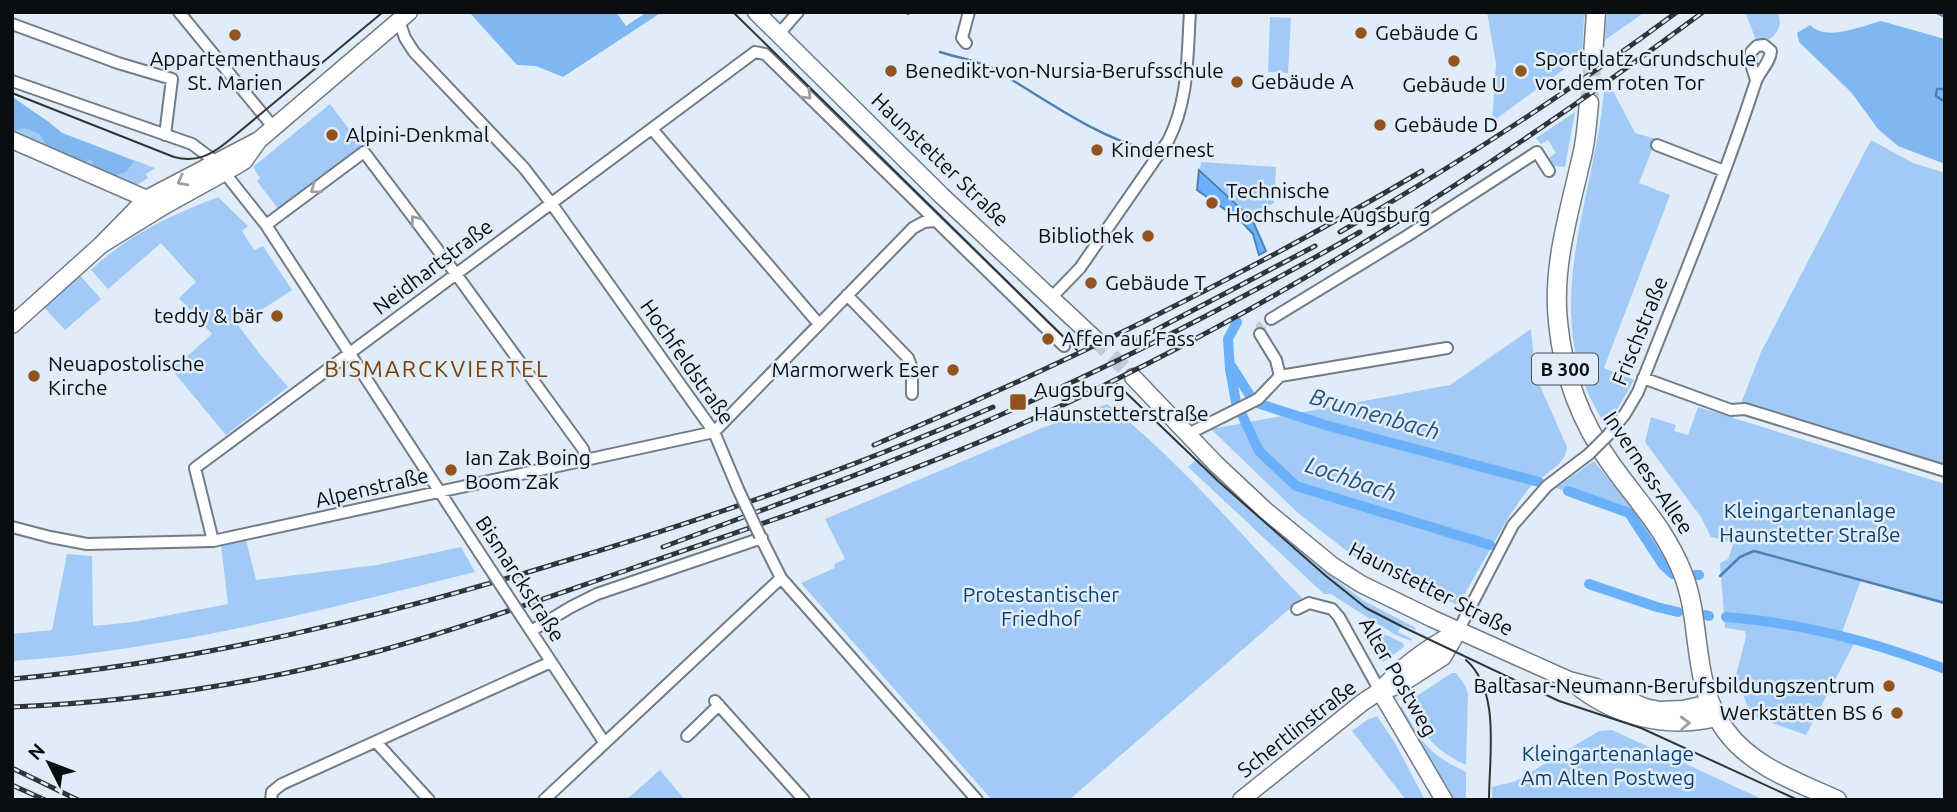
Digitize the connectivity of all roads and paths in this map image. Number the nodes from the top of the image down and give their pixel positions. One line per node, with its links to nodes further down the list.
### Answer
1 (179, 12): 15 (street)
2 (757, 12): 9 (main road, Haunstetter Straße)
3 (798, 12): 9 (street)
4 (969, 12): 10 (street)
5 (1191, 12): 31 (street)
6 (1596, 12): 11 (main road)
7 (402, 16): 15 (main road); 24 (street, Hochfeldstraße)
8 (12, 24): 17 (street)
9 (778, 35): 31 (main road, Haunstetter Straße)
10 (964, 38)
11 (1593, 56)
12 (1756, 80): 22 (street, Frischstraße)
13 (12, 81): 17 (street, Bismarckstraße)
14 (1589, 103): 58 (main road, Inverness-Allee / B 300)
15 (274, 128): 20 (main road)
16 (652, 129): 24 (street, Neidhartstraße); 26 (street, Neidhartstraße, one-way to 26); 33 (street)
17 (166, 135): 20 (street, Bismarckstraße)
18 (12, 140): 23 (main road)
19 (1657, 145): 22 (street)
20 (221, 168): 23 (main road, one-way to 23); 25 (main road); 27 (street, Bismarckstraße)
21 (1549, 171): 32 (street)
22 (1724, 171): 42 (street, Frischstraße)
23 (146, 199): 25 (main road); 28 (main road)
24 (551, 203): 29 (street, Neidhartstraße); 44 (street, Hochfeldstraße)
25 (164, 206): 28 (main road)
26 (935, 221): 30 (street); 37 (street)
27 (266, 225): 29 (street, one-way to 27); 39 (street, Bismarckstraße)
28 (101, 246): 34 (main road)
29 (456, 274): 39 (street, Neidhartstraße); 46 (street)
30 (847, 295): 33 (street); 43 (street)
31 (1052, 297): 36 (main road, Haunstetter Straße)
32 (1271, 319)
33 (818, 323): 44 (street)
34 (12, 325)
35 (1260, 334): 40 (street)
36 (1095, 339)
37 (1064, 346)
38 (1447, 348): 40 (street)
39 (350, 353): 48 (street, Bismarckstraße); 51 (street, Neidhartstraße)
40 (1280, 376): 45 (street)
41 (1133, 377): 45 (main road, Haunstetter Straße)
42 (1643, 379): 47 (street); 55 (street, Frischstraße, bridge)
43 (912, 394)
44 (714, 432): 46 (street, Alpenstraße); 50 (street, Hochfeldstraße, bridge)
45 (1188, 434): 55 (main road, Haunstetter Straße)
46 (586, 460): 48 (street, Alpenstraße)
47 (1945, 471)
48 (441, 492): 51 (street, Alpenstraße); 54 (street, Bismarckstraße, bridge)
49 (12, 527): 51 (street, Alpenstraße)
50 (761, 537): 52 (street, Hochfeldstraße); 54 (street)
51 (213, 541)
52 (781, 578): 61 (street); 66 (street, Hochfeldstraße)
53 (1297, 609): 57 (street, Alter Postweg)
54 (531, 631): 56 (street, Bismarckstraße)
55 (1458, 631): 57 (main road, Schertlinstraße); 58 (main road, Haunstetter Straße)
56 (551, 662): 60 (street); 61 (street, Bismarckstraße)
57 (1380, 691): 67 (main road, Schertlinstraße); 68 (main road, Alter Postweg)
58 (1713, 710): 69 (main road, B 300)
59 (687, 736): 65 (street)
60 (376, 742): 62 (street); 63 (street)
61 (604, 742): 64 (street)
62 (271, 800)
63 (429, 800)
64 (544, 800)
65 (804, 800)
66 (977, 800)
67 (1241, 800)
68 (1444, 800)
69 (1837, 800)

